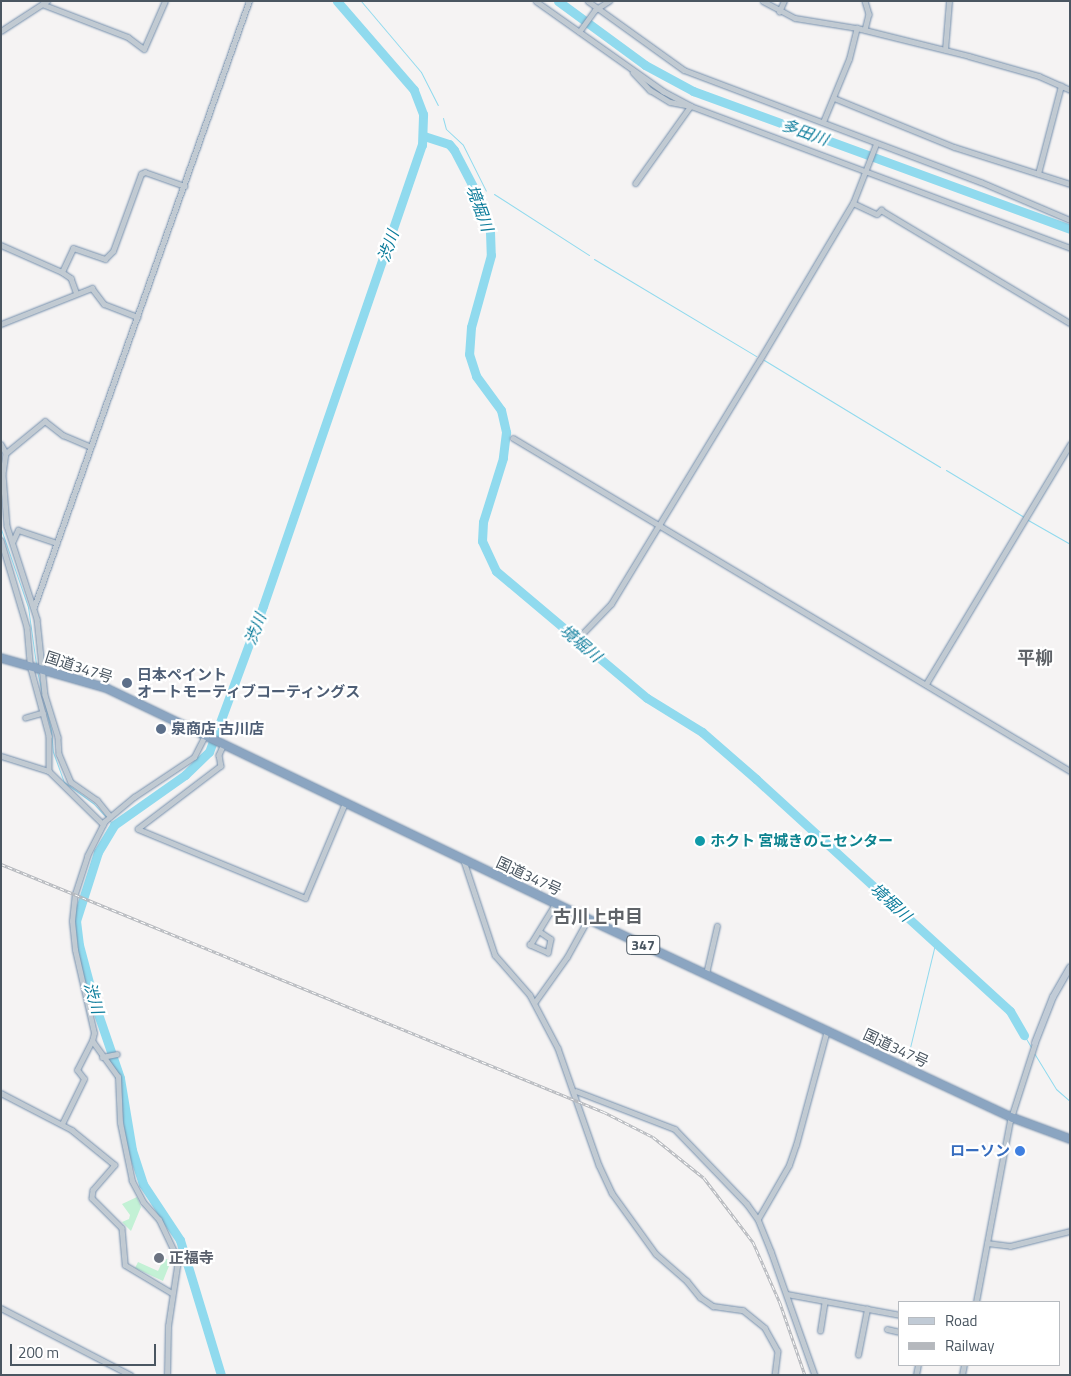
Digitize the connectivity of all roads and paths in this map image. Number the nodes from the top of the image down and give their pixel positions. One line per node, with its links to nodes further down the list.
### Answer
1 (47, 1): 11 (street)
2 (165, 1): 11 (street)
3 (249, 1): 29 (street)
4 (536, 1): 17 (street)
5 (588, 1): 12 (street)
6 (609, 1): 12 (street)
7 (763, 1): 13 (street)
8 (784, 1): 13 (street)
9 (865, 1): 15 (street)
10 (949, 1): 18 (street)
11 (42, 4): 16 (street)
12 (596, 9): 17 (street); 23 (street)
13 (779, 12): 14 (street)
14 (857, 28): 15 (street); 21 (street)
15 (865, 30): 18 (street)
16 (1, 31)
17 (579, 31): 22 (street)
18 (945, 50): 19 (street)
19 (1061, 86): 20 (street); 26 (street)
20 (1070, 90)
21 (834, 98): 23 (street); 26 (street)
22 (691, 106): 25 (street); 27 (street)
23 (823, 122): 24 (street)
24 (876, 145): 25 (street); 31 (street)
25 (866, 170): 30 (street); 33 (street)
26 (1038, 174): 28 (street)
27 (636, 183)
28 (1070, 184)
29 (185, 186): 34 (street); 36 (street)
30 (853, 202): 37 (street); 44 (street)
31 (1070, 220)
32 (1, 245): 34 (street)
33 (1070, 248)
34 (62, 272): 35 (street)
35 (76, 292): 36 (street); 38 (street)
36 (138, 317): 42 (street)
37 (1070, 323)
38 (1, 324)
39 (513, 438): 44 (street)
40 (1, 444): 43 (street)
41 (1070, 444): 52 (street)
42 (91, 447): 43 (street); 47 (street)
43 (6, 453): 46 (street)
44 (659, 525): 49 (street); 52 (street)
45 (1, 540): 51 (street)
46 (13, 542): 47 (street); 48 (street)
47 (57, 543): 48 (street)
48 (34, 607): 51 (street)
49 (583, 633)
50 (1, 658): 51 (highway, 国道347号 / 347)
51 (37, 667): 53 (street); 55 (highway, 国道347号 / 347); 61 (street)
52 (926, 684): 59 (street)
53 (43, 713): 54 (street); 58 (street)
54 (26, 718)
55 (206, 738): 56 (highway, 国道347号 / 347); 61 (street)
56 (221, 745): 60 (highway, 国道347号 / 347); 60 (street)
57 (1, 756): 58 (street)
58 (49, 771): 62 (street)
59 (1070, 771)
60 (345, 803): 63 (highway, 国道347号 / 347)
61 (109, 817): 62 (street)
62 (103, 823): 72 (street)
63 (464, 861): 64 (highway, 国道347号 / 347); 70 (street)
64 (555, 904): 65 (highway, 国道347号 / 347); 67 (street)
65 (588, 919): 69 (highway, 国道347号 / 347); 70 (street)
66 (717, 926): 69 (street)
67 (539, 931): 67 (street)
68 (1070, 968): 73 (street)
69 (706, 974): 71 (highway, 国道347号 / 347)
70 (535, 1002): 76 (street)
71 (827, 1030): 78 (highway, 国道347号 / 347); 81 (street)
72 (92, 1041): 75 (street); 79 (street)
73 (1035, 1043): 78 (street)
74 (117, 1054): 75 (street)
75 (102, 1057): 84 (street)
76 (576, 1090): 81 (street); 97 (street)
77 (1, 1093): 79 (street)
78 (1013, 1118): 80 (highway, 国道347号 / 347); 83 (street)
79 (62, 1124): 84 (street)
80 (1070, 1139)
81 (758, 1219): 85 (street)
82 (1070, 1231): 83 (street)
83 (987, 1243): 87 (street)
84 (172, 1293): 96 (street)
85 (787, 1294): 86 (street); 98 (street)
86 (825, 1301): 89 (street); 92 (street)
87 (976, 1301)
88 (1, 1308): 95 (street)
89 (867, 1309): 90 (street); 94 (street)
90 (898, 1315)
91 (887, 1329): 93 (street)
92 (820, 1331)
93 (898, 1332)
94 (858, 1355)
95 (131, 1375)
96 (167, 1375)
97 (775, 1375)
98 (815, 1375)

